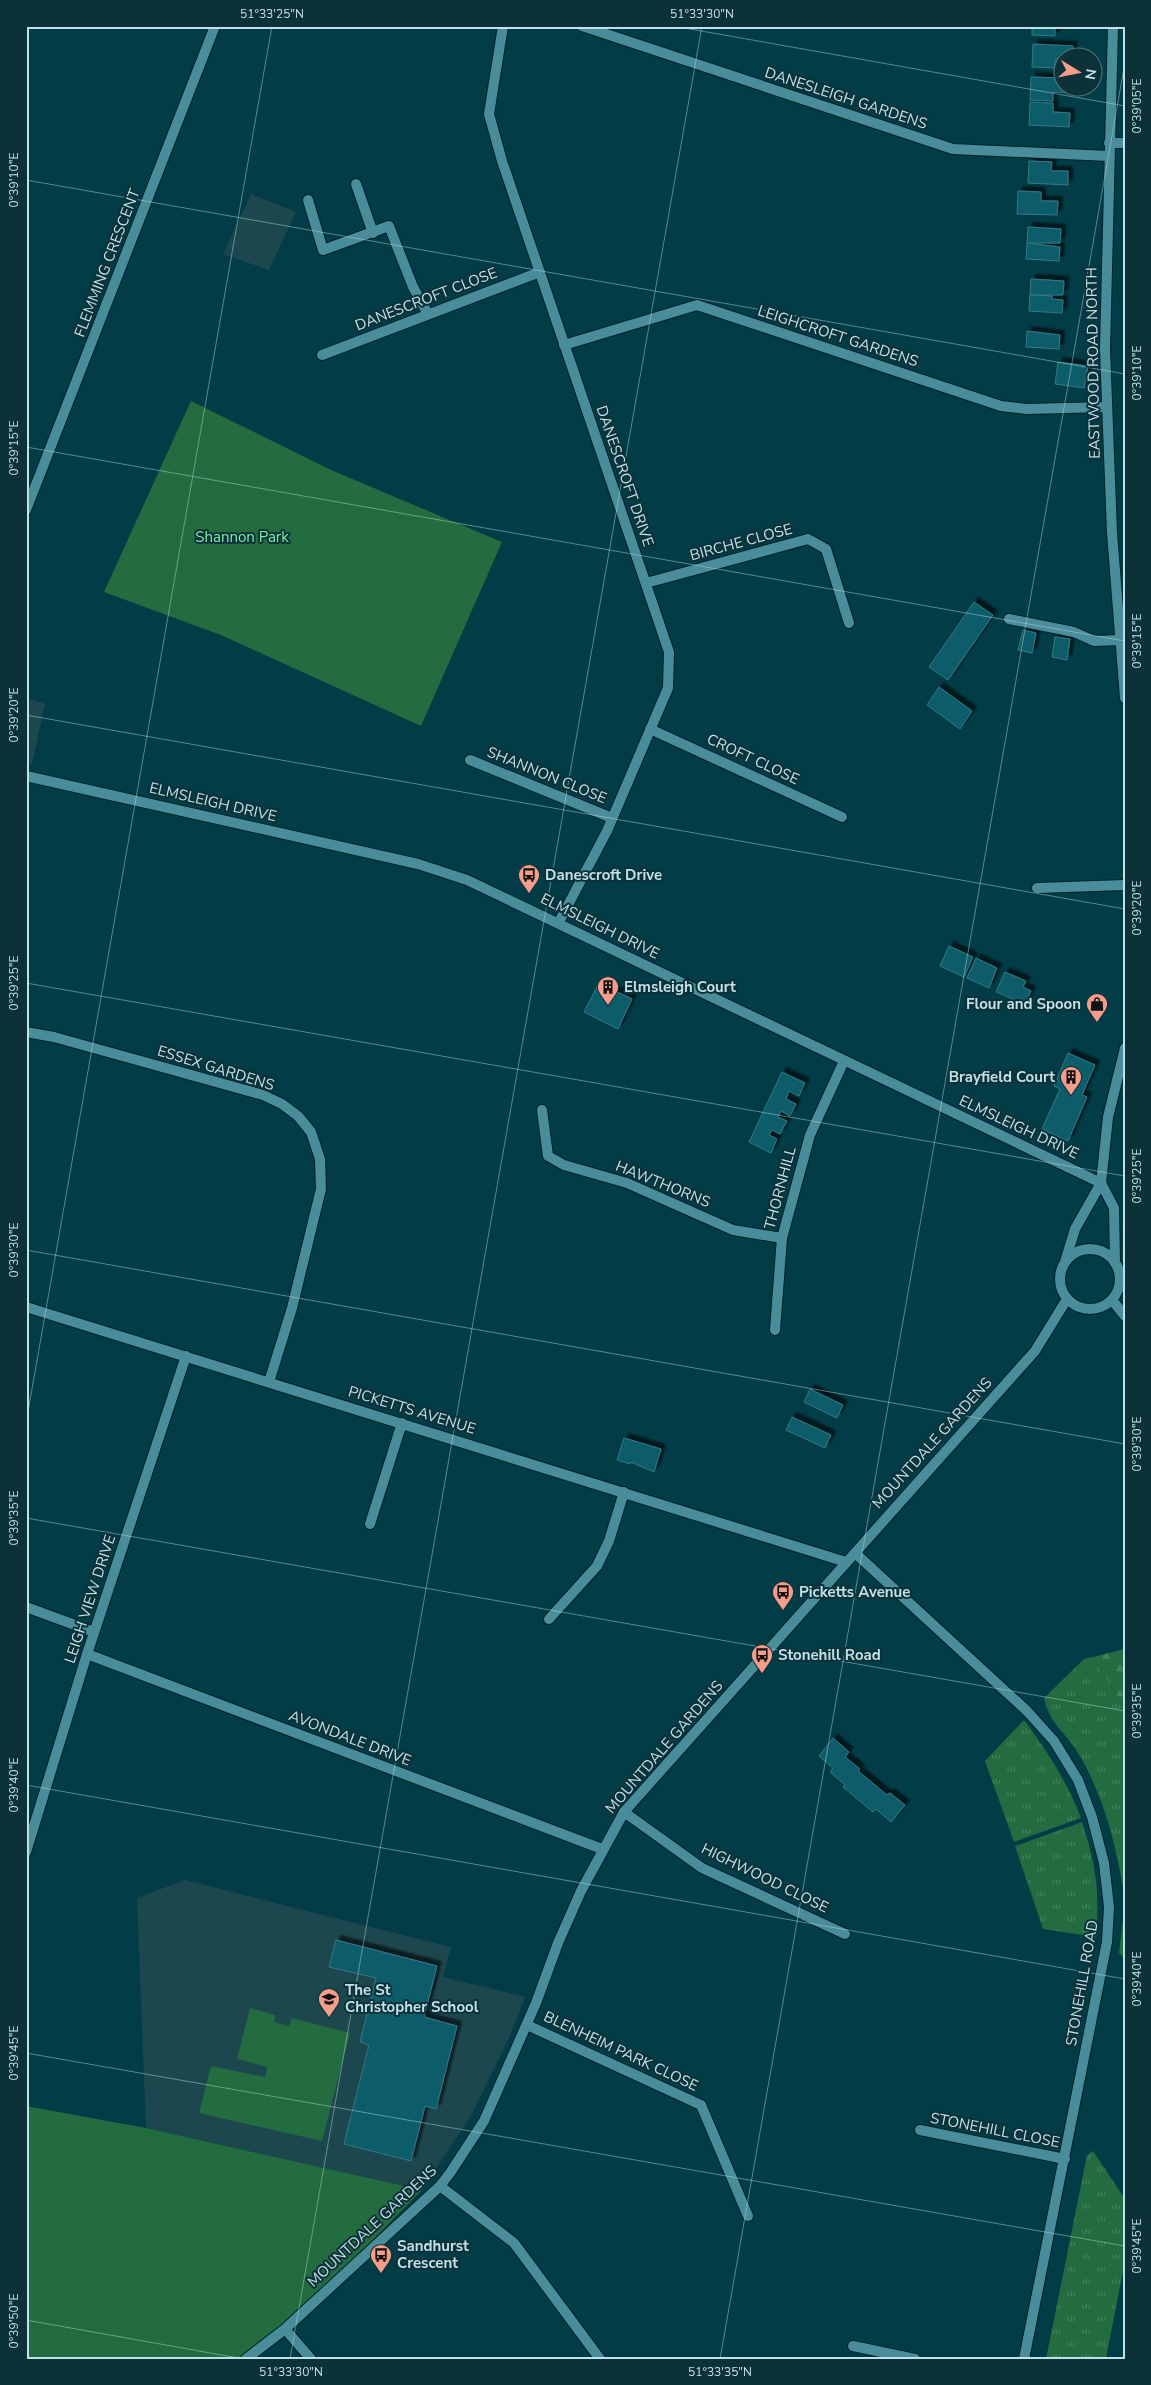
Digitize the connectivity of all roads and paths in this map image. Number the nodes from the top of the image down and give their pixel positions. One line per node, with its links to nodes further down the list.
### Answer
1 (215, 26): 16 (street, FLEMMING CRESCENT)
2 (503, 26): 11 (street, DANESCROFT DRIVE)
3 (582, 26): 7 (street, DANESLEIGH GARDENS)
4 (1113, 26): 5 (street, EASTWOOD ROAD NORTH)
5 (1109, 143): 6 (street); 7 (street, EASTWOOD ROAD NORTH)
6 (1125, 143)
7 (1109, 156): 15 (street, EASTWOOD ROAD NORTH)
8 (356, 184): 10 (street)
9 (308, 200): 10 (street)
10 (373, 233): 12 (street)
11 (540, 272): 12 (street, DANESCROFT CLOSE); 13 (street, DANESCROFT DRIVE)
12 (428, 314): 14 (street, DANESCROFT CLOSE)
13 (564, 345): 15 (street, LEIGHCROFT GARDENS); 17 (street, DANESCROFT DRIVE)
14 (322, 355)
15 (1107, 407): 20 (street, EASTWOOD ROAD NORTH)
16 (26, 510)
17 (646, 584): 19 (street, BIRCHE CLOSE); 22 (street, DANESCROFT DRIVE)
18 (1009, 619): 20 (street)
19 (849, 623)
20 (1119, 640): 21 (street, EASTWOOD ROAD NORTH)
21 (1125, 698)
22 (650, 729): 25 (street, CROFT CLOSE); 26 (street, DANESCROFT DRIVE)
23 (470, 760): 26 (street, SHANNON CLOSE)
24 (26, 776): 29 (street, ELMSLEIGH DRIVE)
25 (842, 817)
26 (612, 818): 29 (street, DANESCROFT DRIVE)
27 (1125, 885): 28 (street)
28 (1037, 888)
29 (559, 922): 32 (street, ELMSLEIGH DRIVE)
30 (26, 1032): 44 (street, ESSEX GARDENS)
31 (1125, 1048): 34 (street)
32 (844, 1061): 34 (street, ELMSLEIGH DRIVE); 35 (street, THORNHILL)
33 (542, 1110): 35 (street, HAWTHORNS)
34 (1101, 1183): 36 (street); 37 (street)
35 (782, 1238): 42 (street, THORNHILL)
36 (1065, 1262): 37 (street); 38 (street)
37 (1115, 1263): 39 (street)
38 (1067, 1299): 39 (street); 48 (street, MOUNTDALE GARDENS)
39 (1112, 1300): 41 (street)
40 (26, 1307): 43 (street, PICKETTS AVENUE)
41 (1125, 1316)
42 (775, 1330)
43 (186, 1356): 44 (street, PICKETTS AVENUE); 52 (street, LEIGH VIEW DRIVE)
44 (269, 1382): 45 (street, PICKETTS AVENUE)
45 (402, 1423): 46 (street, PICKETTS AVENUE); 47 (street)
46 (624, 1492): 49 (street, PICKETTS AVENUE); 51 (street)
47 (370, 1524)
48 (855, 1553): 49 (street, MOUNTDALE GARDENS); 60 (street, STONEHILL ROAD)
49 (846, 1562): 54 (street, MOUNTDALE GARDENS)
50 (26, 1607): 52 (street)
51 (549, 1619)
52 (94, 1632): 53 (street, LEIGH VIEW DRIVE)
53 (87, 1654): 55 (street, AVONDALE DRIVE); 56 (street, LEIGH VIEW DRIVE)
54 (624, 1812): 55 (street, MOUNTDALE GARDENS); 57 (street, HIGHWOOD CLOSE)
55 (602, 1849): 58 (street, MOUNTDALE GARDENS)
56 (26, 1852)
57 (845, 1934)
58 (527, 2025): 61 (street, MOUNTDALE GARDENS); 62 (street, BLENHEIM PARK CLOSE)
59 (920, 2130): 60 (street, STONEHILL CLOSE)
60 (1064, 2159): 69 (street, STONEHILL ROAD)
61 (440, 2186): 63 (street, MOUNTDALE GARDENS); 67 (street)
62 (748, 2216)
63 (285, 2329): 65 (street, MOUNTDALE GARDENS); 66 (street)
64 (852, 2346): 68 (street)
65 (246, 2359)
66 (310, 2359)
67 (600, 2359)
68 (915, 2359)
69 (1024, 2359)

